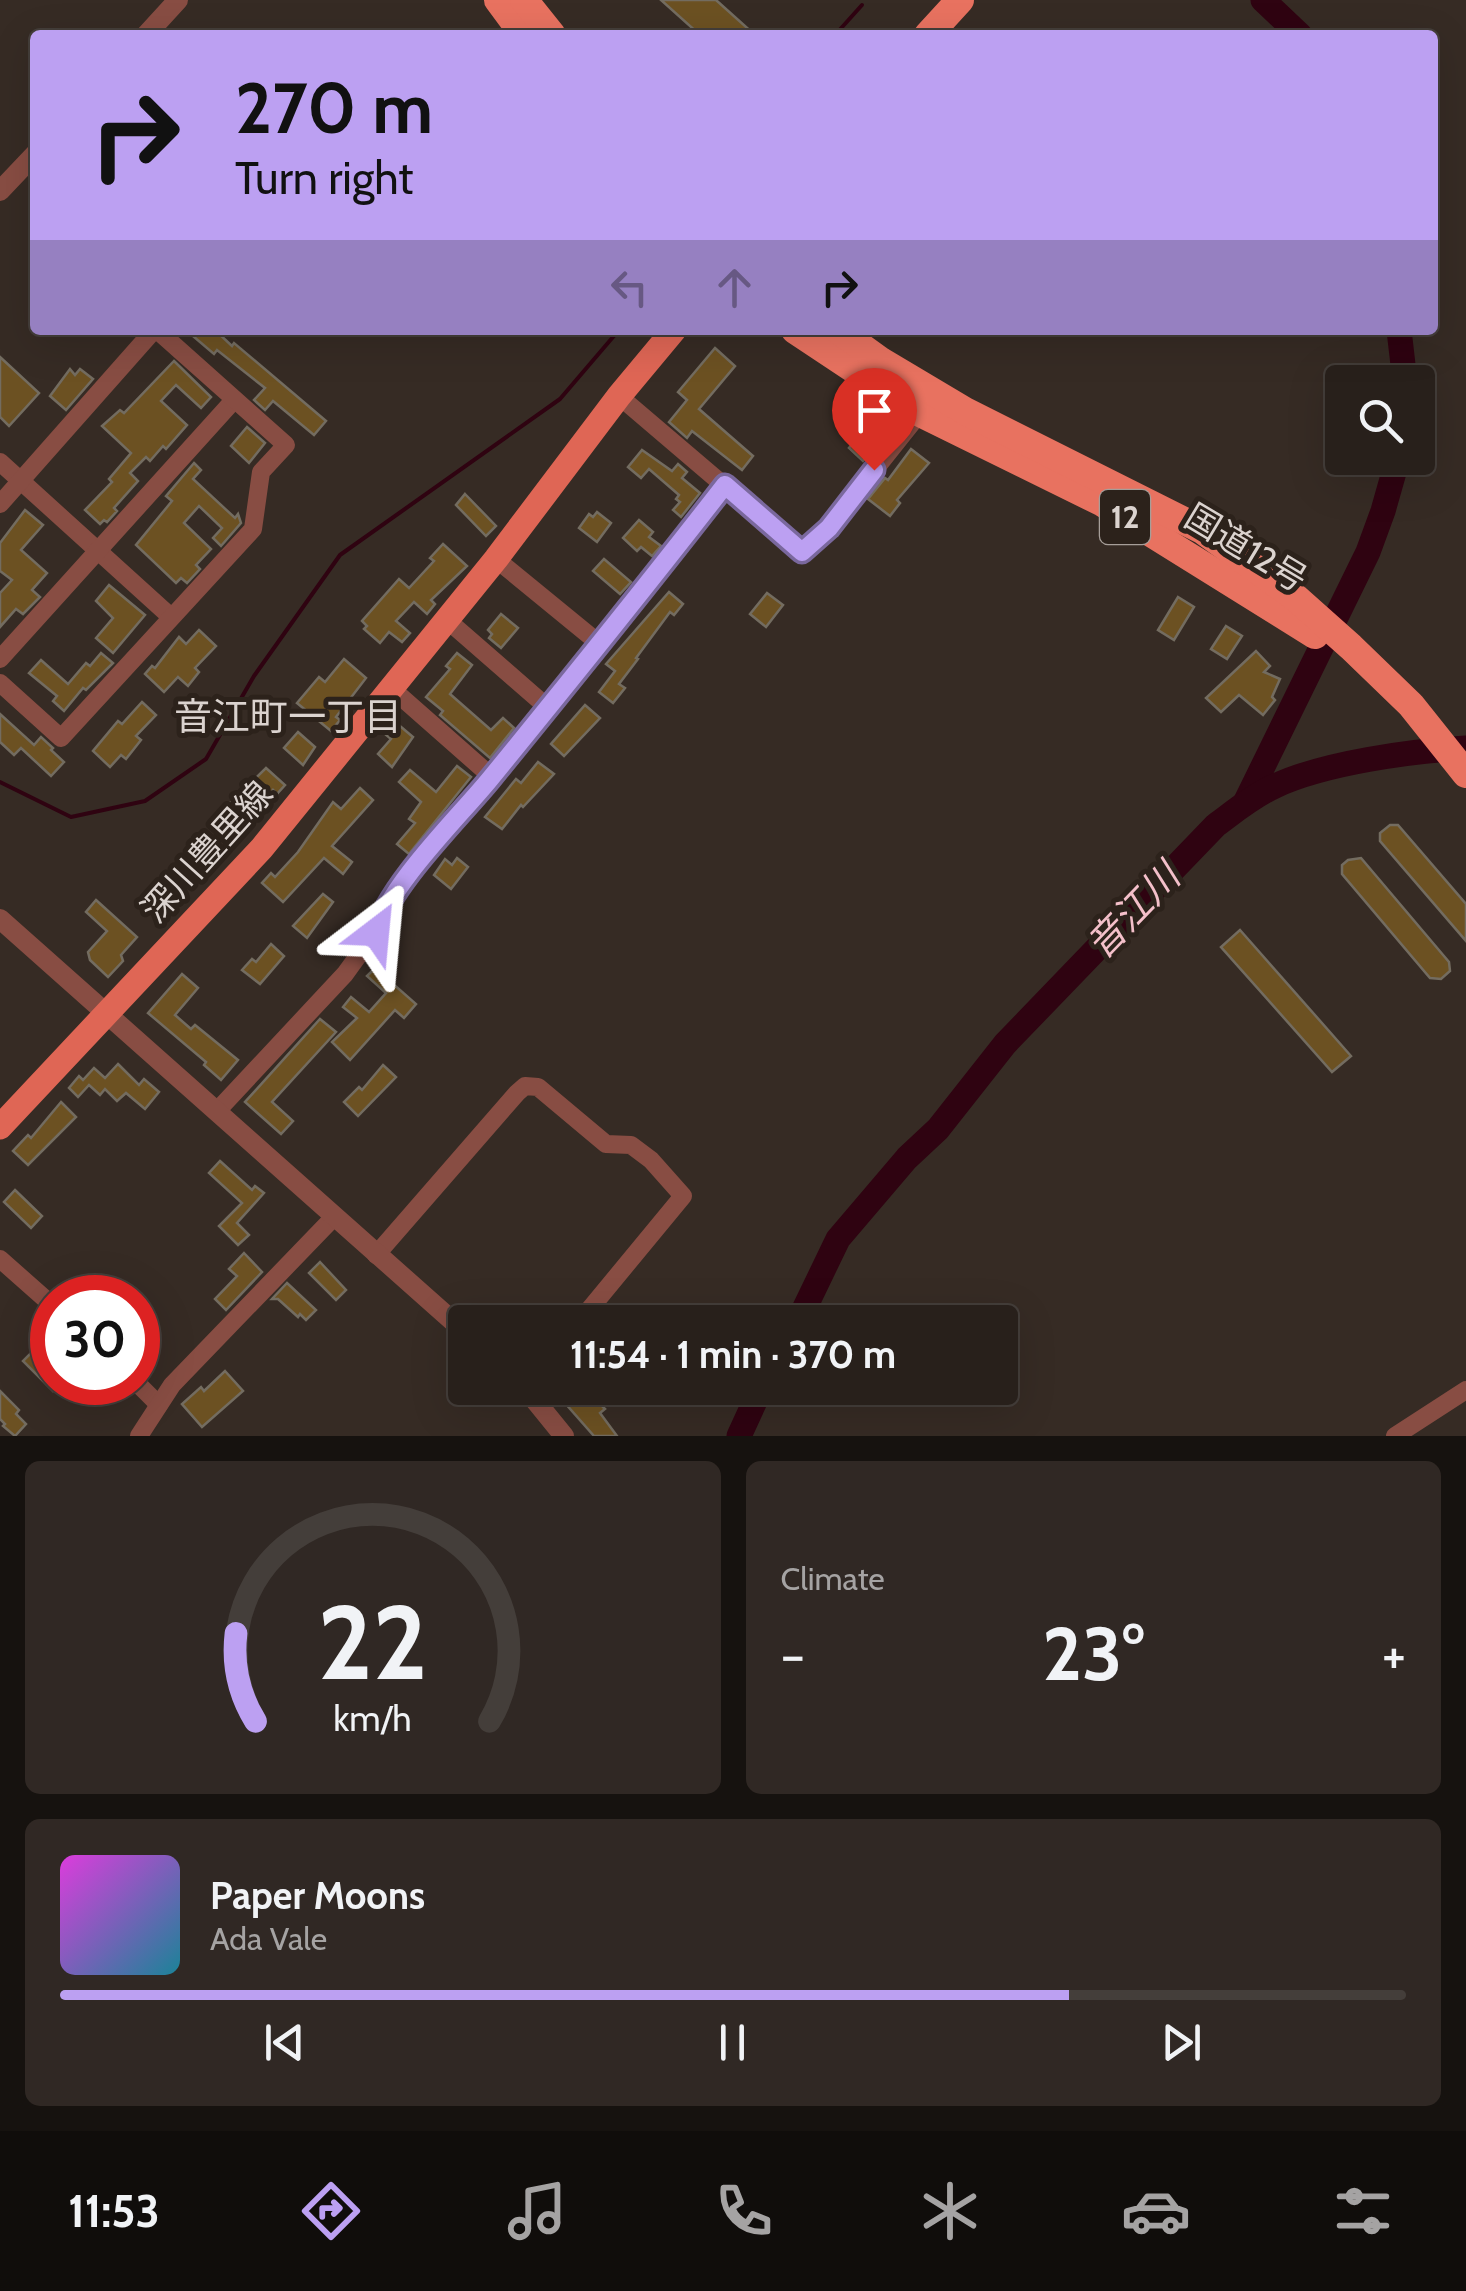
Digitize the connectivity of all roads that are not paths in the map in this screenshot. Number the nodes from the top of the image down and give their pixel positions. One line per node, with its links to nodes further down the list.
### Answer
1 (178, 0): 5 (street)
2 (498, 0): 6 (highway)
3 (524, 0): 7 (highway)
4 (960, 0): 8 (highway)
5 (151, 30)
6 (520, 30)
7 (548, 30)
8 (933, 30)
9 (30, 159): 10 (street)
10 (0, 191)
11 (152, 335): 20 (street)
12 (162, 335): 17 (street)
13 (670, 335): 16 (main road, 深川豊里線)
14 (803, 335): 18 (highway, 国道12号 / 12)
15 (845, 335): 32 (highway, 国道12号 / 12)
16 (619, 396): 21 (street); 24 (main road, 深川豊里線)
17 (234, 400): 23 (street); 25 (street)
18 (920, 413): 21 (street); 32 (highway, 国道12号 / 12)
19 (0, 462): 20 (street)
20 (21, 482): 22 (street); 23 (street)
21 (725, 485): 27 (street)
22 (0, 504)
23 (97, 550): 25 (street); 28 (street)
24 (496, 558): 26 (main road, 深川豊里線); 27 (street)
25 (171, 617): 29 (street)
26 (446, 619): 30 (main road, 深川豊里線); 31 (street)
27 (601, 646): 31 (street)
28 (0, 658)
29 (0, 683)
30 (391, 688): 34 (street); 36 (main road, 深川豊里線)
31 (547, 708): 34 (street)
32 (1433, 736): 33 (highway, 国道12号 / 12)
33 (1465, 774)
34 (492, 777): 37 (street)
35 (0, 919): 36 (street)
36 (108, 1014): 37 (street); 38 (main road, 深川豊里線)
37 (216, 1111): 39 (street)
38 (0, 1126)
39 (334, 1217): 40 (street); 46 (street)
40 (376, 1255): 43 (street); 44 (street)
41 (0, 1259): 42 (street)
42 (30, 1286)
43 (593, 1305)
44 (448, 1317)
45 (1466, 1390): 51 (street)
46 (160, 1402)
47 (158, 1405): 49 (street)
48 (539, 1405): 50 (street)
49 (139, 1436)
50 (564, 1436)
51 (1395, 1436)

